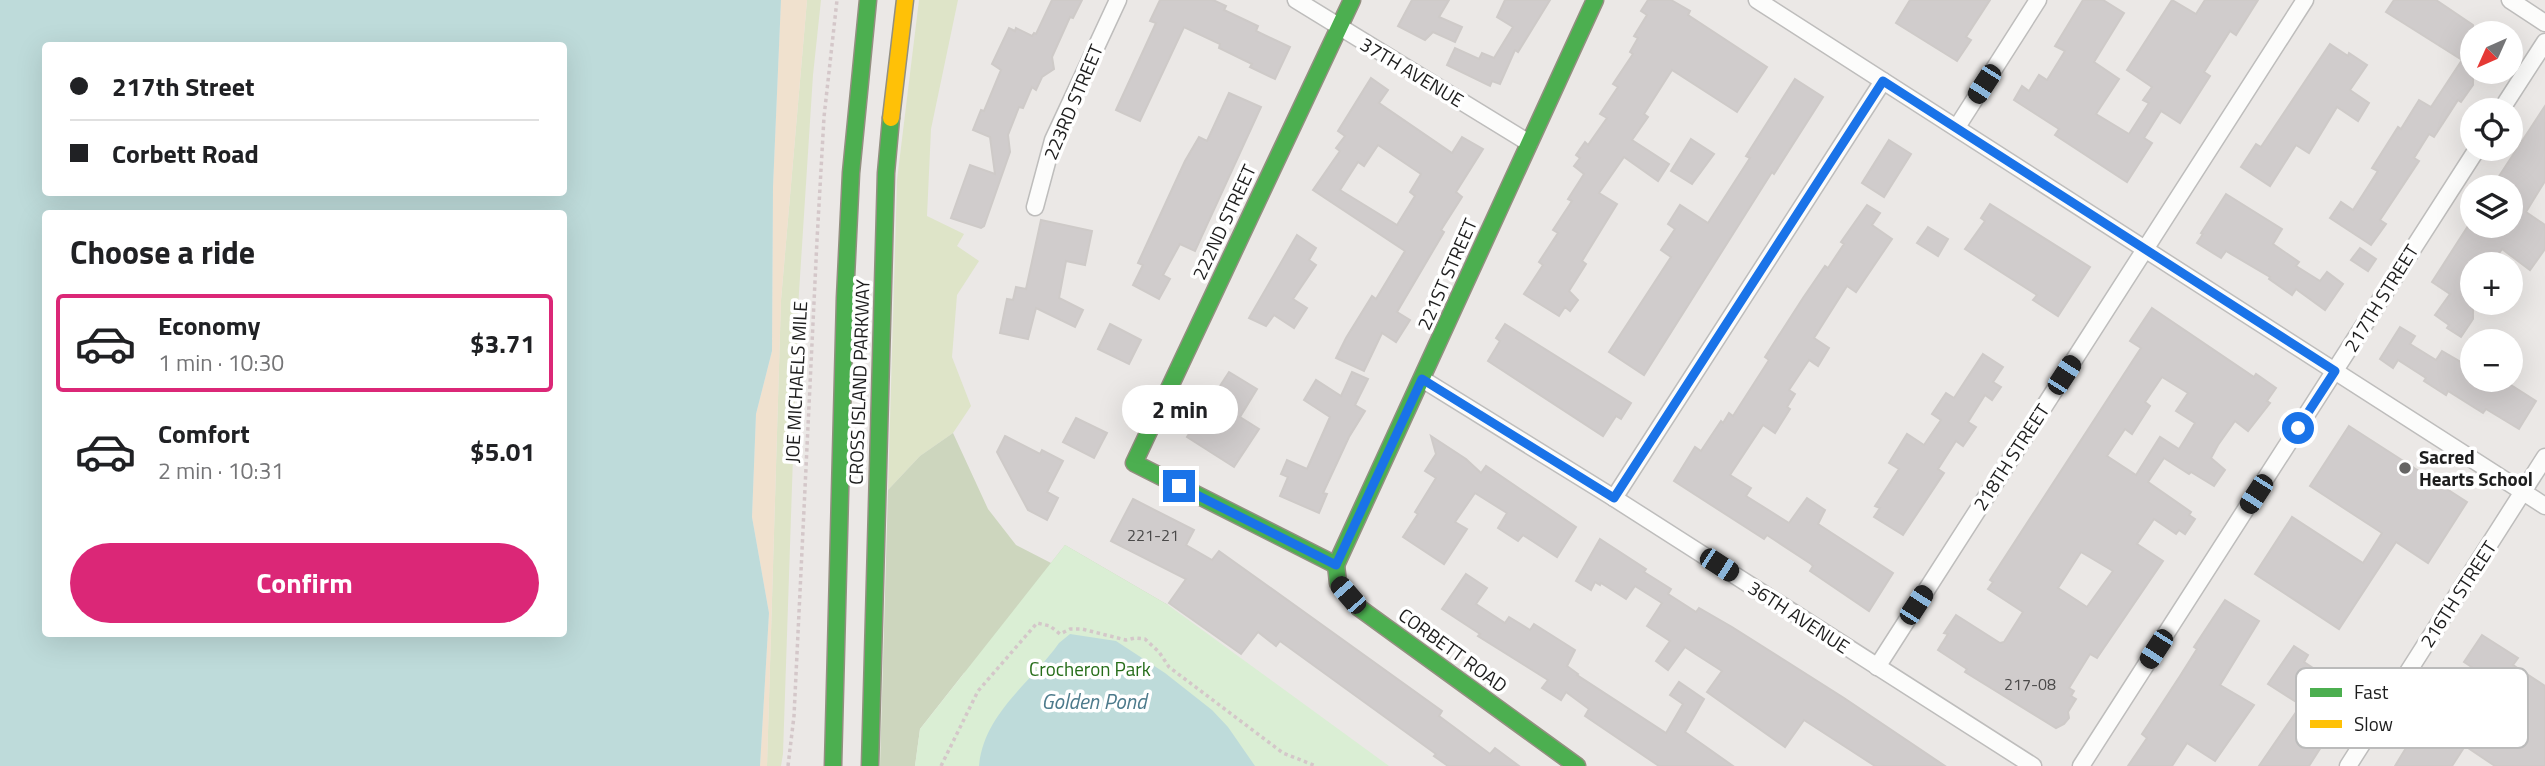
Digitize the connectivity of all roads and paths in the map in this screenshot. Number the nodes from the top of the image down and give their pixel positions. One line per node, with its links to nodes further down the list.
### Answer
1 (837, 0): 33 (path, JOE MICHAELS MILE)
2 (868, 0): 34 (main road, CROSS ISLAND PARKWAY)
3 (905, 0): 35 (main road, CROSS ISLAND PARKWAY)
4 (1118, 0): 20 (street, 223RD STREET)
5 (1296, 0): 13 (street, 37TH AVENUE)
6 (1352, 0): 13 (main road, 222ND STREET)
7 (1595, 0): 18 (main road, 221ST STREET)
8 (2038, 0): 17 (street)
9 (2305, 0): 21 (street, 218TH STREET)
10 (2510, 0): 12 (street)
11 (1763, 2): 15 (street)
12 (2545, 23)
13 (1339, 28): 18 (street, 37TH AVENUE); 28 (main road, 222ND STREET)
14 (2545, 42): 16 (street)
15 (1883, 81): 17 (street); 26 (street)
16 (2509, 98)
17 (1957, 127): 21 (street)
18 (1529, 143): 23 (main road, 221ST STREET)
19 (2469, 161): 22 (street, 217TH STREET)
20 (1035, 207)
21 (2145, 248): 22 (street); 29 (street, 218TH STREET)
22 (2335, 371): 25 (street); 41 (street, 217TH STREET)
23 (1422, 379): 26 (street, 36TH AVENUE); 28 (main road, 221ST STREET)
24 (2545, 457): 25 (street, 216TH STREET)
25 (2523, 492): 27 (street); 30 (street, 216TH STREET)
26 (1614, 498): 29 (street, 36TH AVENUE)
27 (2545, 506)
28 (1336, 565): 39 (main road, CORBETT ROAD)
29 (1877, 667): 40 (street, 36TH AVENUE)
30 (2411, 668)
31 (2359, 748): 42 (street, 216TH STREET)
32 (946, 757): 36 (path); 37 (path); 38 (path)
33 (788, 766)
34 (833, 766)
35 (870, 766)
36 (941, 766)
37 (948, 766)
38 (1316, 766)
39 (1577, 766)
40 (2033, 766)
41 (2081, 766)
42 (2348, 766)

